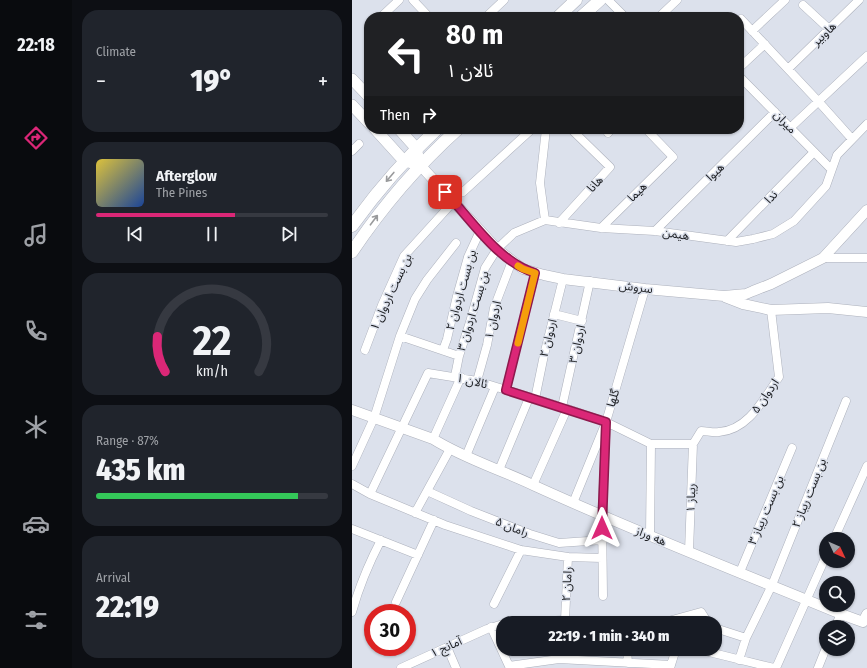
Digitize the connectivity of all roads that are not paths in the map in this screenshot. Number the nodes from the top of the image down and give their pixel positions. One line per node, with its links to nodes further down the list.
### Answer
1 (399, 0): 11 (street)
2 (413, 0): 12 (street)
3 (504, 0): 13 (street)
4 (576, 0): 14 (main road)
5 (600, 0): 15 (main road)
6 (608, 0): 16 (street)
7 (677, 0): 17 (street)
8 (785, 0): 20 (street)
9 (859, 0): 19 (street, هاوبیر)
10 (803, 5): 19 (street)
11 (386, 12)
12 (424, 12)
13 (491, 12)
14 (563, 12)
15 (587, 12)
16 (620, 12)
17 (664, 12)
18 (744, 22): 20 (street)
19 (829, 29): 24 (street, هاوبیر)
20 (752, 31): 21 (street)
21 (765, 44): 23 (street); 24 (street)
22 (867, 56): 28 (street)
23 (744, 63)
24 (788, 69): 28 (street)
25 (352, 78): 27 (main road)
26 (744, 81): 30 (street, میران)
27 (364, 91)
28 (818, 100): 33 (street); 42 (street)
29 (352, 105): 31 (main road)
30 (775, 112): 33 (street, میران); 58 (street, هیوا)
31 (364, 118)
32 (867, 124): 42 (street, هیمن)
33 (790, 128): 46 (street, میران)
34 (380, 134): 47 (main road)
35 (403, 134): 44 (main road)
36 (431, 134): 44 (main road)
37 (453, 134): 48 (main road)
38 (527, 134): 50 (street)
39 (545, 134): 53 (street)
40 (576, 134): 54 (street, هانا)
41 (651, 134): 56 (street, هیما)
42 (852, 139): 49 (street, هیمن)
43 (359, 144): 45 (street)
44 (416, 148): 47 (main road); 48 (main road)
45 (352, 151)
46 (814, 152): 49 (street, میران); 59 (street, ندا)
47 (404, 161): 48 (main road); 55 (main road, one-way to 55)
48 (420, 165): 51 (street, سروش); 62 (main road, one-way to 48)
49 (831, 169): 59 (street, هیمن)
50 (463, 192)
51 (454, 202): 57 (street, سروش); 76 (street, بن بست اردوان ۱)
52 (867, 210): 63 (street, سروش)
53 (545, 220): 54 (street, هیمن); 61 (street)
54 (559, 223): 56 (street, هیمن)
55 (352, 226)
56 (601, 228): 58 (street, هیمن)
57 (480, 231): 61 (street, سروش); 77 (street, بن بست اردوان ۲)
58 (655, 231): 59 (street, هیمن)
59 (727, 241)
60 (456, 243): 75 (street)
61 (497, 249): 65 (street, سروش); 78 (street, بن بست اردوان ۳)
62 (352, 252)
63 (823, 258): 64 (street); 70 (street, سروش)
64 (867, 258)
65 (512, 261): 66 (street, سروش); 80 (street, اردوان ۱)
66 (535, 273): 67 (street, سروش); 82 (street)
67 (563, 278): 68 (street, سروش); 73 (street, اردوان ۲)
68 (590, 281): 69 (street, سروش); 74 (street, اردوان ۳)
69 (645, 289): 70 (street, سروش); 88 (street, گلها)
70 (724, 296): 71 (street)
71 (771, 310): 72 (street); 92 (street, اردوان ۵)
72 (867, 312)
73 (554, 314): 74 (street); 83 (street, اردوان ۲)
74 (582, 321): 85 (street, اردوان ۳)
75 (400, 336): 77 (street); 87 (street)
76 (365, 350)
77 (443, 350): 78 (street)
78 (459, 356): 79 (street, بن بست اردوان ۳)
79 (458, 377): 80 (street, ئالان ۱); 89 (street, ئالان ۱); 90 (street, بن بست اردوان ۳)
80 (477, 381): 81 (street, ئالان ۱)
81 (496, 386): 82 (street, ئالان ۱); 95 (street)
82 (506, 390): 83 (street, ئالان ۱)
83 (532, 398): 85 (street, ئالان ۱); 98 (street, اردوان ۲)
84 (846, 401): 119 (street, بن بست ریباز ۲)
85 (565, 408): 88 (street, ئالان ۱); 100 (street, اردوان ۳)
86 (352, 410): 87 (street, هه وراز)
87 (374, 418): 89 (street, هه وراز); 96 (street)
88 (606, 422): 91 (street); 103 (street, گلها); 105 (street)
89 (400, 428): 90 (street, هه وراز); 102 (street)
90 (433, 439): 94 (street, هه وراز)
91 (651, 444): 92 (street); 109 (street)
92 (693, 444): 113 (street, ریباز ۱)
93 (792, 448): 118 (street, بن بست ریباز ۳)
94 (450, 449): 95 (street, هه وراز); 101 (street)
95 (466, 456): 98 (street, هه وراز)
96 (352, 465)
97 (867, 466): 108 (street)
98 (499, 470): 100 (street, هه وراز)
99 (352, 484): 102 (street)
100 (533, 485): 103 (street, هه وراز)
101 (427, 491): 104 (street); 111 (street, رامان ۵)
102 (370, 494): 104 (street)
103 (573, 503): 105 (street, هه وراز)
104 (415, 513): 106 (street)
105 (602, 516): 109 (street, هه وراز); 111 (street)
106 (434, 520): 112 (street); 114 (street)
107 (352, 529): 110 (street)
108 (837, 532)
109 (650, 536): 113 (street, هه وراز)
110 (381, 540): 114 (street); 124 (street)
111 (602, 540): 116 (street)
112 (521, 550): 115 (street); 123 (street)
113 (689, 551): 118 (street, هه وراز)
114 (418, 555): 122 (street)
115 (568, 557): 116 (street, رامان ۲); 126 (street, رامان ۲)
116 (602, 558): 120 (street)
117 (821, 568): 121 (street)
118 (740, 572): 119 (street, هه وراز)
119 (772, 585): 121 (street, هه وراز); 134 (street, بن بست ریباز ۲)
120 (603, 596)
121 (806, 600): 125 (street, هه وراز); 147 (street)
122 (396, 602)
123 (494, 604)
124 (352, 612)
125 (840, 614): 129 (street, هه وراز); 130 (street)
126 (565, 616)
127 (692, 616): 128 (street)
128 (704, 616)
129 (865, 618)
130 (838, 620)
131 (496, 626): 132 (street, آمانج ۱)
132 (491, 627): 135 (street, آمانج ۱); 143 (street)
133 (722, 630): 134 (street)
134 (746, 638): 140 (street, بن بست ریباز ۲)
135 (447, 647): 145 (street, آمانج ۱); 146 (street)
136 (722, 655): 140 (street)
137 (628, 656): 141 (street)
138 (674, 656): 144 (street)
139 (823, 656): 148 (street)
140 (739, 660): 142 (street)
141 (628, 663): 143 (street); 144 (street)
142 (759, 666): 147 (street)
143 (510, 667)
144 (671, 667)
145 (402, 668)
146 (456, 668)
147 (775, 668)
148 (818, 668)

